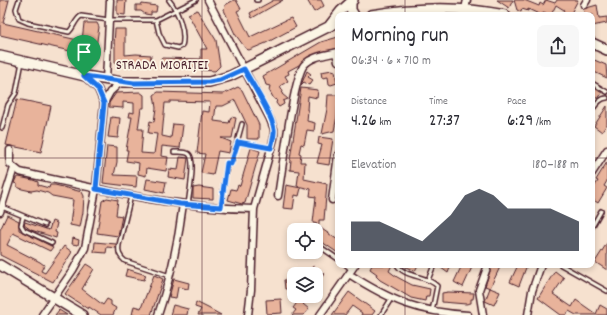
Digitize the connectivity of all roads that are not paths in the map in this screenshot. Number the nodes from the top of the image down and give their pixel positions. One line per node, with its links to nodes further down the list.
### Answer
1 (19, 0): 13 (lane)
2 (110, 0): 13 (street)
3 (169, 0): 8 (lane)
4 (196, 0): 8 (lane)
5 (208, 0): 21 (street)
6 (350, 1): 9 (main road); 10 (main road)
7 (466, 2): 11 (main road); 12 (main road)
8 (176, 10): 14 (lane); 14 (lane)
9 (340, 12)
10 (352, 12)
11 (393, 12)
12 (482, 12)
13 (109, 20): 14 (lane); 23 (street)
14 (156, 20)
15 (334, 24): 21 (main road, STRADA MIORIȚEI)
16 (595, 44): 17 (main road)
17 (607, 50)
18 (335, 53): 43 (street)
19 (0, 56): 20 (main road, STRADA MIORIȚEI)
20 (22, 62): 22 (main road, STRADA MIORIȚEI); 32 (lane)
21 (244, 69): 24 (main road, STRADA MIORIȚEI); 34 (street)
22 (84, 76): 23 (main road, STRADA MIORIȚEI); 28 (street)
23 (106, 80): 24 (main road, STRADA MIORIȚEI)
24 (122, 82): 28 (street)
25 (595, 85): 26 (lane)
26 (607, 92)
27 (607, 98): 29 (lane)
28 (104, 103): 41 (street)
29 (597, 103): 30 (lane)
30 (595, 106)
31 (242, 124): 33 (lane)
32 (2, 128)
33 (238, 142): 34 (lane); 46 (lane)
34 (271, 148): 48 (street)
35 (10, 150): 38 (street)
36 (607, 150): 39 (street)
37 (174, 152): 45 (lane)
38 (14, 168): 41 (street); 47 (street)
39 (595, 168)
40 (335, 178): 44 (street)
41 (96, 189): 42 (street); 66 (street)
42 (131, 196): 45 (street); 63 (lane)
43 (278, 196)
44 (332, 200)
45 (185, 204): 46 (street); 63 (street)
46 (221, 207): 48 (street)
47 (1, 209): 50 (lane)
48 (254, 209): 72 (street)
49 (601, 211): 51 (lane)
50 (23, 216): 52 (lane); 53 (lane)
51 (595, 222)
52 (45, 226)
53 (52, 243)
54 (323, 249): 55 (lane)
55 (335, 258)
56 (0, 265): 66 (main road)
57 (400, 268): 64 (lane)
58 (433, 268): 64 (lane)
59 (487, 268): 77 (street)
60 (540, 268): 78 (street)
61 (570, 268): 65 (lane)
62 (352, 270): 67 (street); 73 (street)
63 (171, 277): 71 (street)
64 (428, 280): 68 (lane)
65 (607, 291)
66 (54, 297): 69 (street); 70 (main road)
67 (391, 299): 68 (street); 74 (lane)
68 (432, 311): 75 (street)
69 (42, 315)
70 (82, 315)
71 (158, 315)
72 (248, 315)
73 (320, 315)
74 (381, 315)
75 (458, 315): 76 (street)
76 (468, 315)
77 (483, 315)
78 (528, 315)

